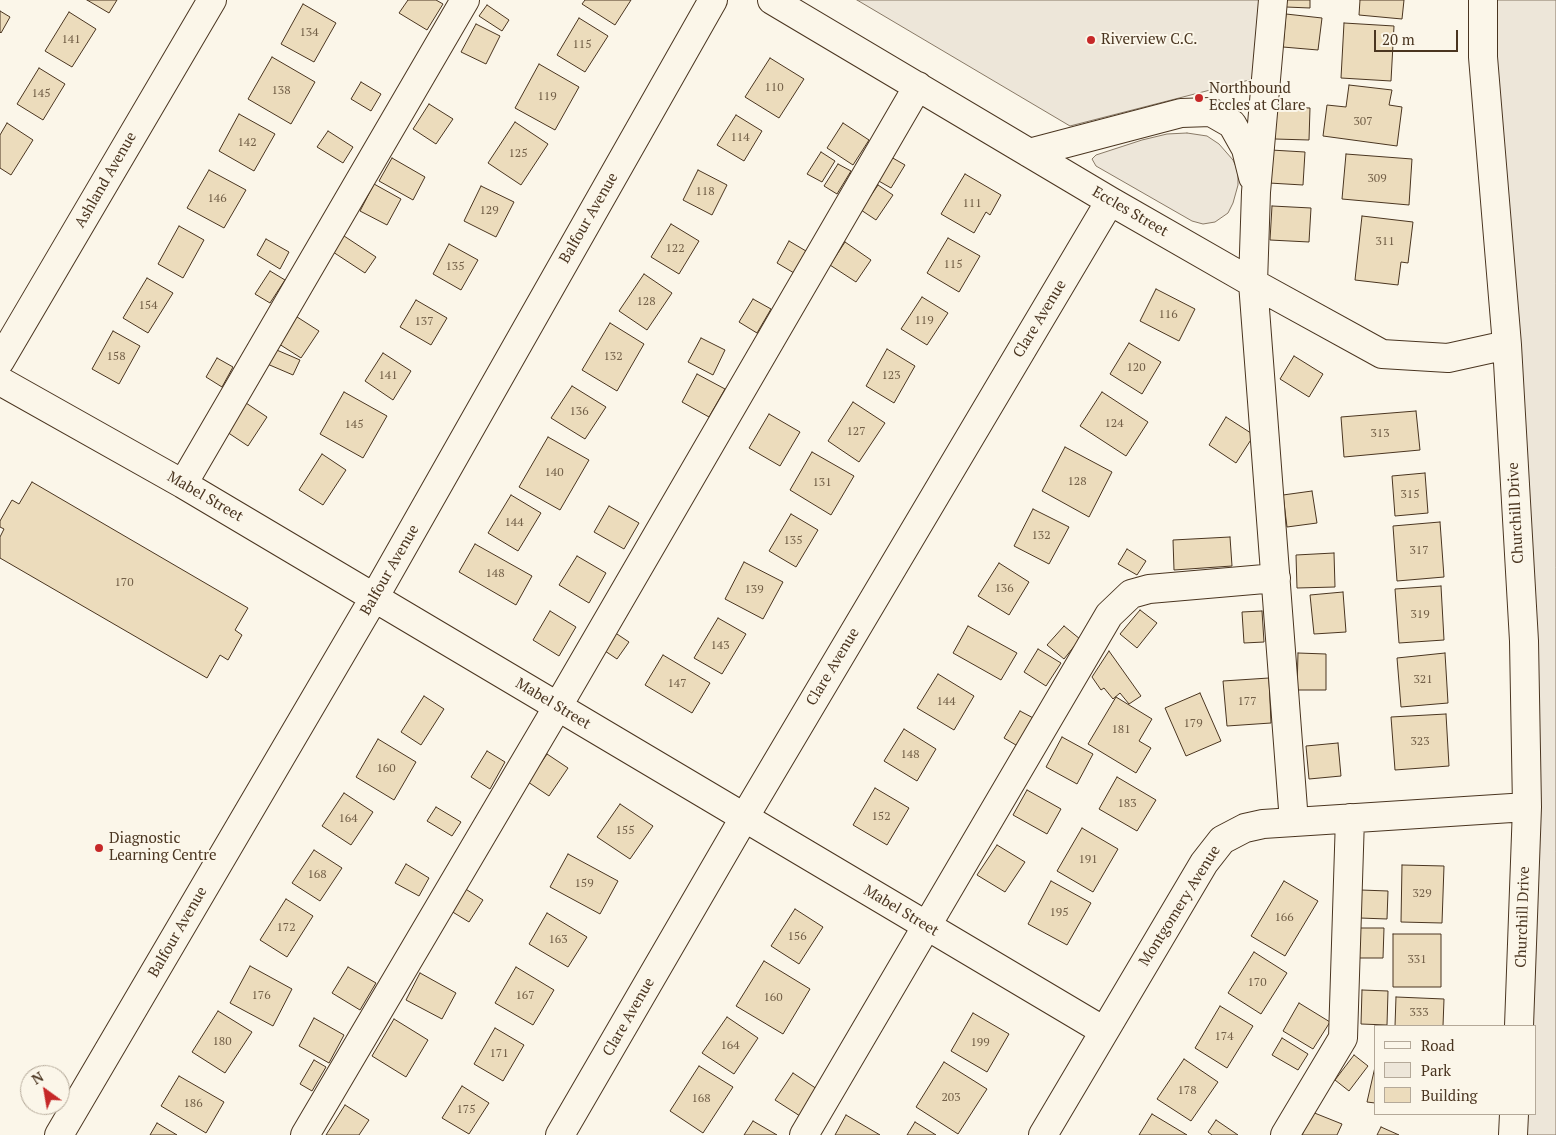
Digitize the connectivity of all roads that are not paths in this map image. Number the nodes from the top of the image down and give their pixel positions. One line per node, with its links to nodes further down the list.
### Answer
1 (212, 0): 13 (street, Ashland Avenue)
2 (465, 0): 15 (street)
3 (713, 0): 17 (street, Balfour Avenue)
4 (772, 0): 7 (street, Eccles Street)
5 (1273, 0): 9 (street)
6 (1483, 0): 12 (street, Churchill Drive)
7 (918, 86): 8 (street, Eccles Street); 18 (street)
8 (1029, 153): 9 (street); 10 (street, Eccles Street)
9 (1256, 192): 11 (street)
10 (1110, 201): 11 (street, Eccles Street); 20 (street, Clare Avenue)
11 (1253, 283): 12 (street, Eccles Street); 16 (street)
12 (1507, 345): 19 (street, Churchill Drive)
13 (0, 361)
14 (0, 381): 15 (street, Mabel Street)
15 (183, 484): 17 (street, Mabel Street)
16 (1276, 578): 22 (street); 23 (street)
17 (374, 598): 18 (street, Mabel Street); 27 (street, Balfour Avenue)
18 (558, 706): 20 (street, Mabel Street); 28 (street)
19 (1526, 807): 21 (street, Montgomery Avenue); 24 (street, Churchill Drive)
20 (744, 818): 23 (street, Mabel Street); 29 (street, Clare Avenue)
21 (1350, 818): 22 (street, Montgomery Avenue); 32 (street)
22 (1294, 822): 25 (street, Montgomery Avenue)
23 (926, 926): 25 (street, Mabel Street); 30 (street)
24 (1519, 1025)
25 (1104, 1031): 31 (street, Montgomery Avenue)
26 (1514, 1115): 33 (street)
27 (58, 1135)
28 (305, 1135)
29 (560, 1135)
30 (804, 1135)
31 (1043, 1135)
32 (1286, 1135)
33 (1512, 1135)

